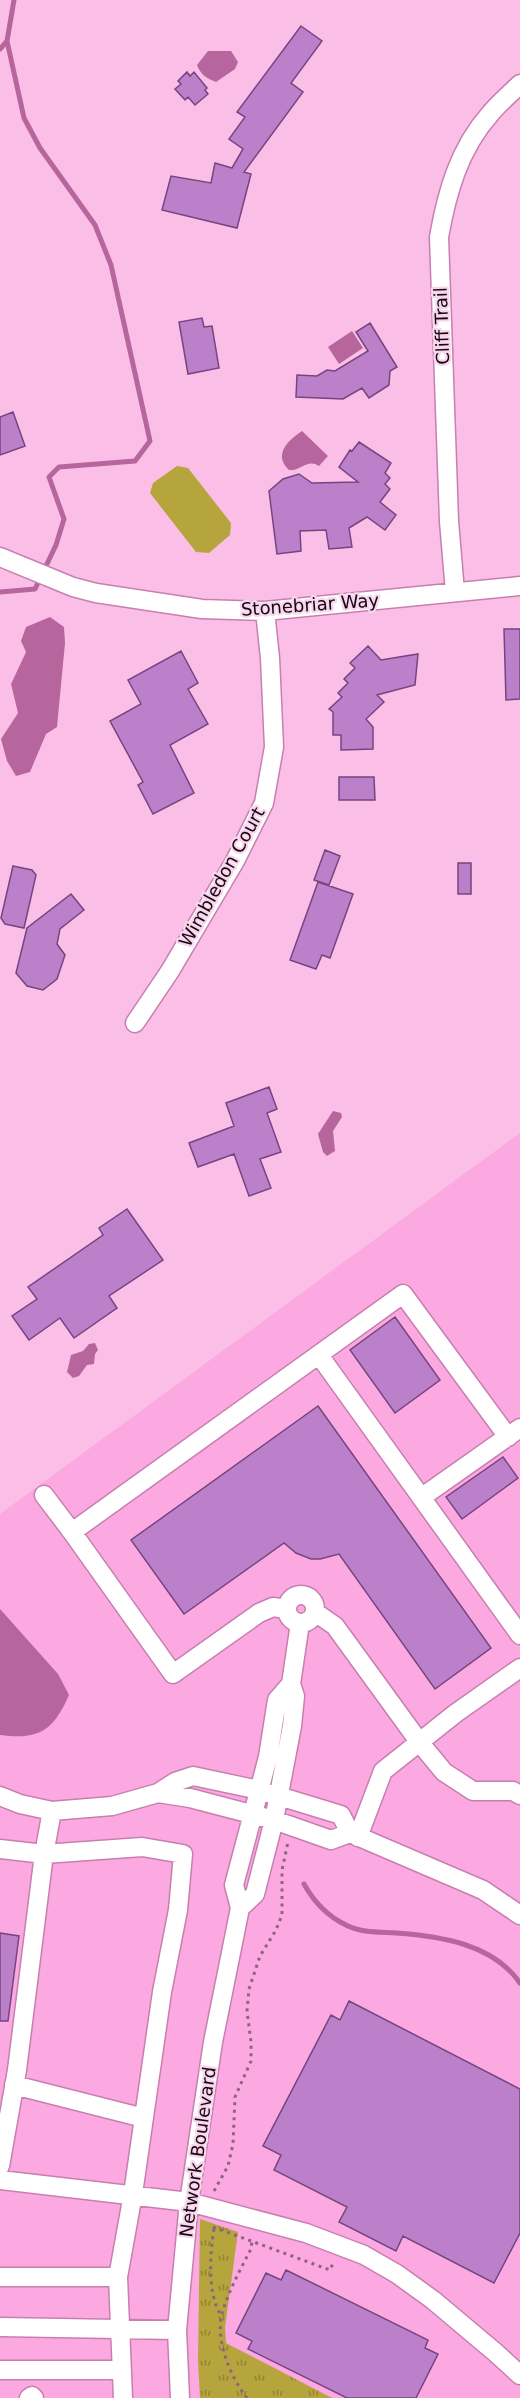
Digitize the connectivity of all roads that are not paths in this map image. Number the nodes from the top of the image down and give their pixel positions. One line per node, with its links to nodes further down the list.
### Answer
1 (520, 84): 4 (street, Cliff Trail)
2 (0, 557): 5 (street, Stonebriar Way)
3 (520, 586): 4 (street, Stonebriar Way)
4 (455, 592): 5 (street, Stonebriar Way)
5 (265, 611): 6 (street, Wimbledon Court)
6 (135, 1023)
7 (319, 1355): 8 (street); 10 (street); 11 (street)
8 (514, 1433): 10 (street)
9 (44, 1495): 11 (street)
10 (422, 1497): 15 (street)
11 (72, 1532): 12 (street)
12 (286, 1609): 13 (street); 14 (street)
13 (315, 1612): 14 (street); 18 (street)
14 (300, 1623): 17 (street, Network Boulevard)
15 (520, 1635)
16 (520, 1668): 18 (street)
17 (291, 1684): 19 (street, Network Boulevard); 23 (street, Network Boulevard)
18 (420, 1743): 21 (street); 27 (street)
19 (259, 1790): 20 (street); 23 (street); 25 (street, Network Boulevard)
20 (158, 1793): 24 (street); 25 (street)
21 (520, 1794)
22 (0, 1796): 24 (street)
23 (278, 1796): 26 (street, Network Boulevard); 27 (street)
24 (52, 1811): 29 (street)
25 (254, 1815): 26 (street); 30 (street, Network Boulevard)
26 (281, 1822): 27 (street); 30 (street, Network Boulevard)
27 (354, 1835): 31 (street)
28 (0, 1849): 29 (street)
29 (44, 1854): 32 (street); 33 (street)
30 (240, 1908): 37 (street, Network Boulevard)
31 (520, 1915)
32 (10, 2074): 33 (street); 34 (street)
33 (144, 2118): 36 (street)
34 (0, 2166)
35 (0, 2180): 36 (street)
36 (134, 2194): 37 (street); 39 (street)
37 (189, 2202): 42 (street, Network Boulevard); 45 (street)
38 (0, 2277): 39 (street)
39 (118, 2277): 41 (street)
40 (0, 2327): 41 (street)
41 (121, 2329): 42 (street); 44 (street)
42 (177, 2330): 47 (street, Network Boulevard)
43 (0, 2370): 44 (street)
44 (122, 2370): 46 (street)
45 (520, 2375)
46 (123, 2398)
47 (180, 2398)

